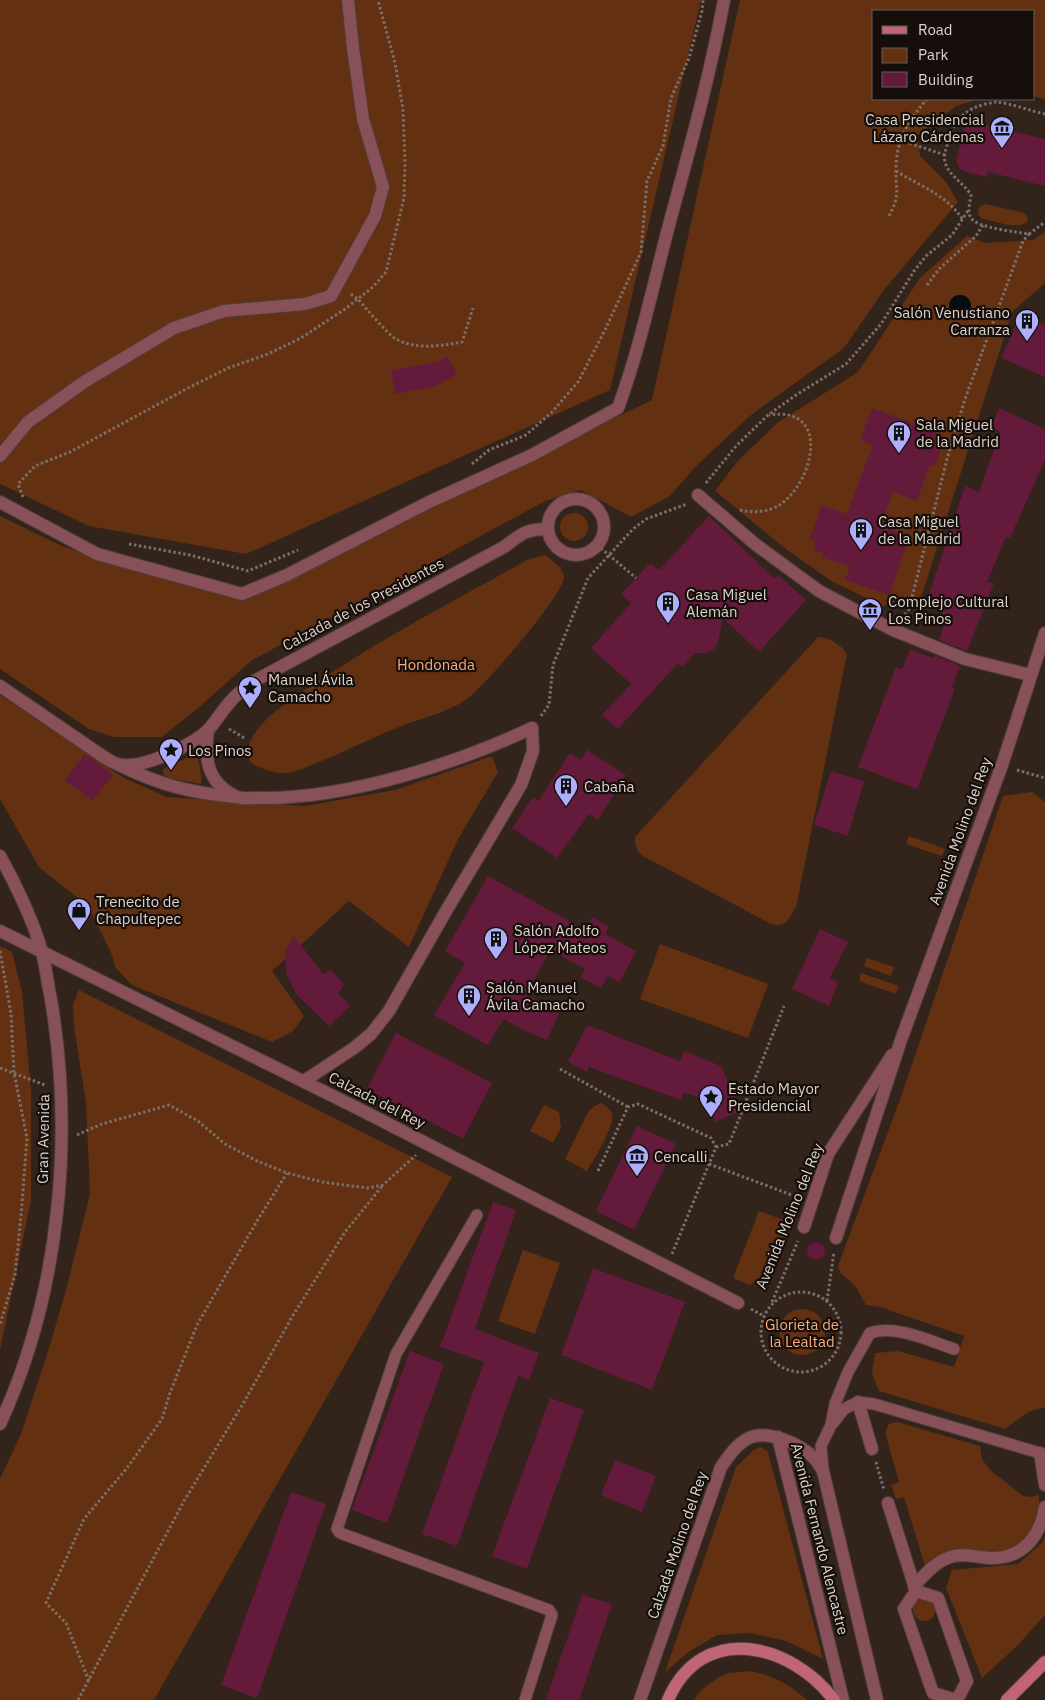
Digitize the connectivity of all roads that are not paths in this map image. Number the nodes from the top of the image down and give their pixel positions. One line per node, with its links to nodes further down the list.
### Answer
1 (348, 0): 3 (street)
2 (724, 0): 5 (street)
3 (0, 456)
4 (698, 495): 8 (street)
5 (0, 502)
6 (548, 529): 6 (street); 10 (street, Calzada de los Presidentes)
7 (1045, 632): 8 (street, Avenida Molino del Rey)
8 (1030, 675): 16 (street, Avenida Molino del Rey)
9 (0, 686): 11 (street)
10 (208, 730): 11 (street, Calzada de los Presidentes); 12 (street)
11 (119, 765): 12 (street)
12 (239, 797): 17 (street)
13 (0, 856): 15 (street, Gran Avenida)
14 (0, 931): 15 (street, Calzada del Rey)
15 (42, 952): 17 (street, Calzada del Rey); 24 (street, Gran Avenida)
16 (901, 1040): 19 (street, Avenida Molino del Rey); 20 (street, Avenida Molino del Rey)
17 (304, 1082): 21 (street, Calzada del Rey)
18 (476, 1215): 35 (lane)
19 (804, 1227)
20 (836, 1238)
21 (738, 1303)
22 (954, 1350): 25 (lane)
23 (858, 1402): 25 (lane); 27 (street); 28 (lane)
24 (0, 1424)
25 (831, 1425): 29 (lane)
26 (778, 1438): 29 (street, Avenida Fernando Alencastre); 36 (street, Calzada Molino del Rey); 39 (street, Avenida Fernando Alencastre)
27 (872, 1449)
28 (1040, 1453): 30 (street)
29 (823, 1471): 40 (street, Avenida Fernando Alencastre)
30 (1045, 1485)
31 (888, 1502): 33 (street)
32 (1045, 1507): 33 (street)
33 (915, 1589): 41 (street); 41 (street)
34 (1045, 1662): 42 (main road)
35 (525, 1700)
36 (640, 1700)
37 (668, 1700): 38 (main road)
38 (834, 1700)
39 (843, 1700)
40 (877, 1700)
41 (956, 1700)
42 (1007, 1700)

